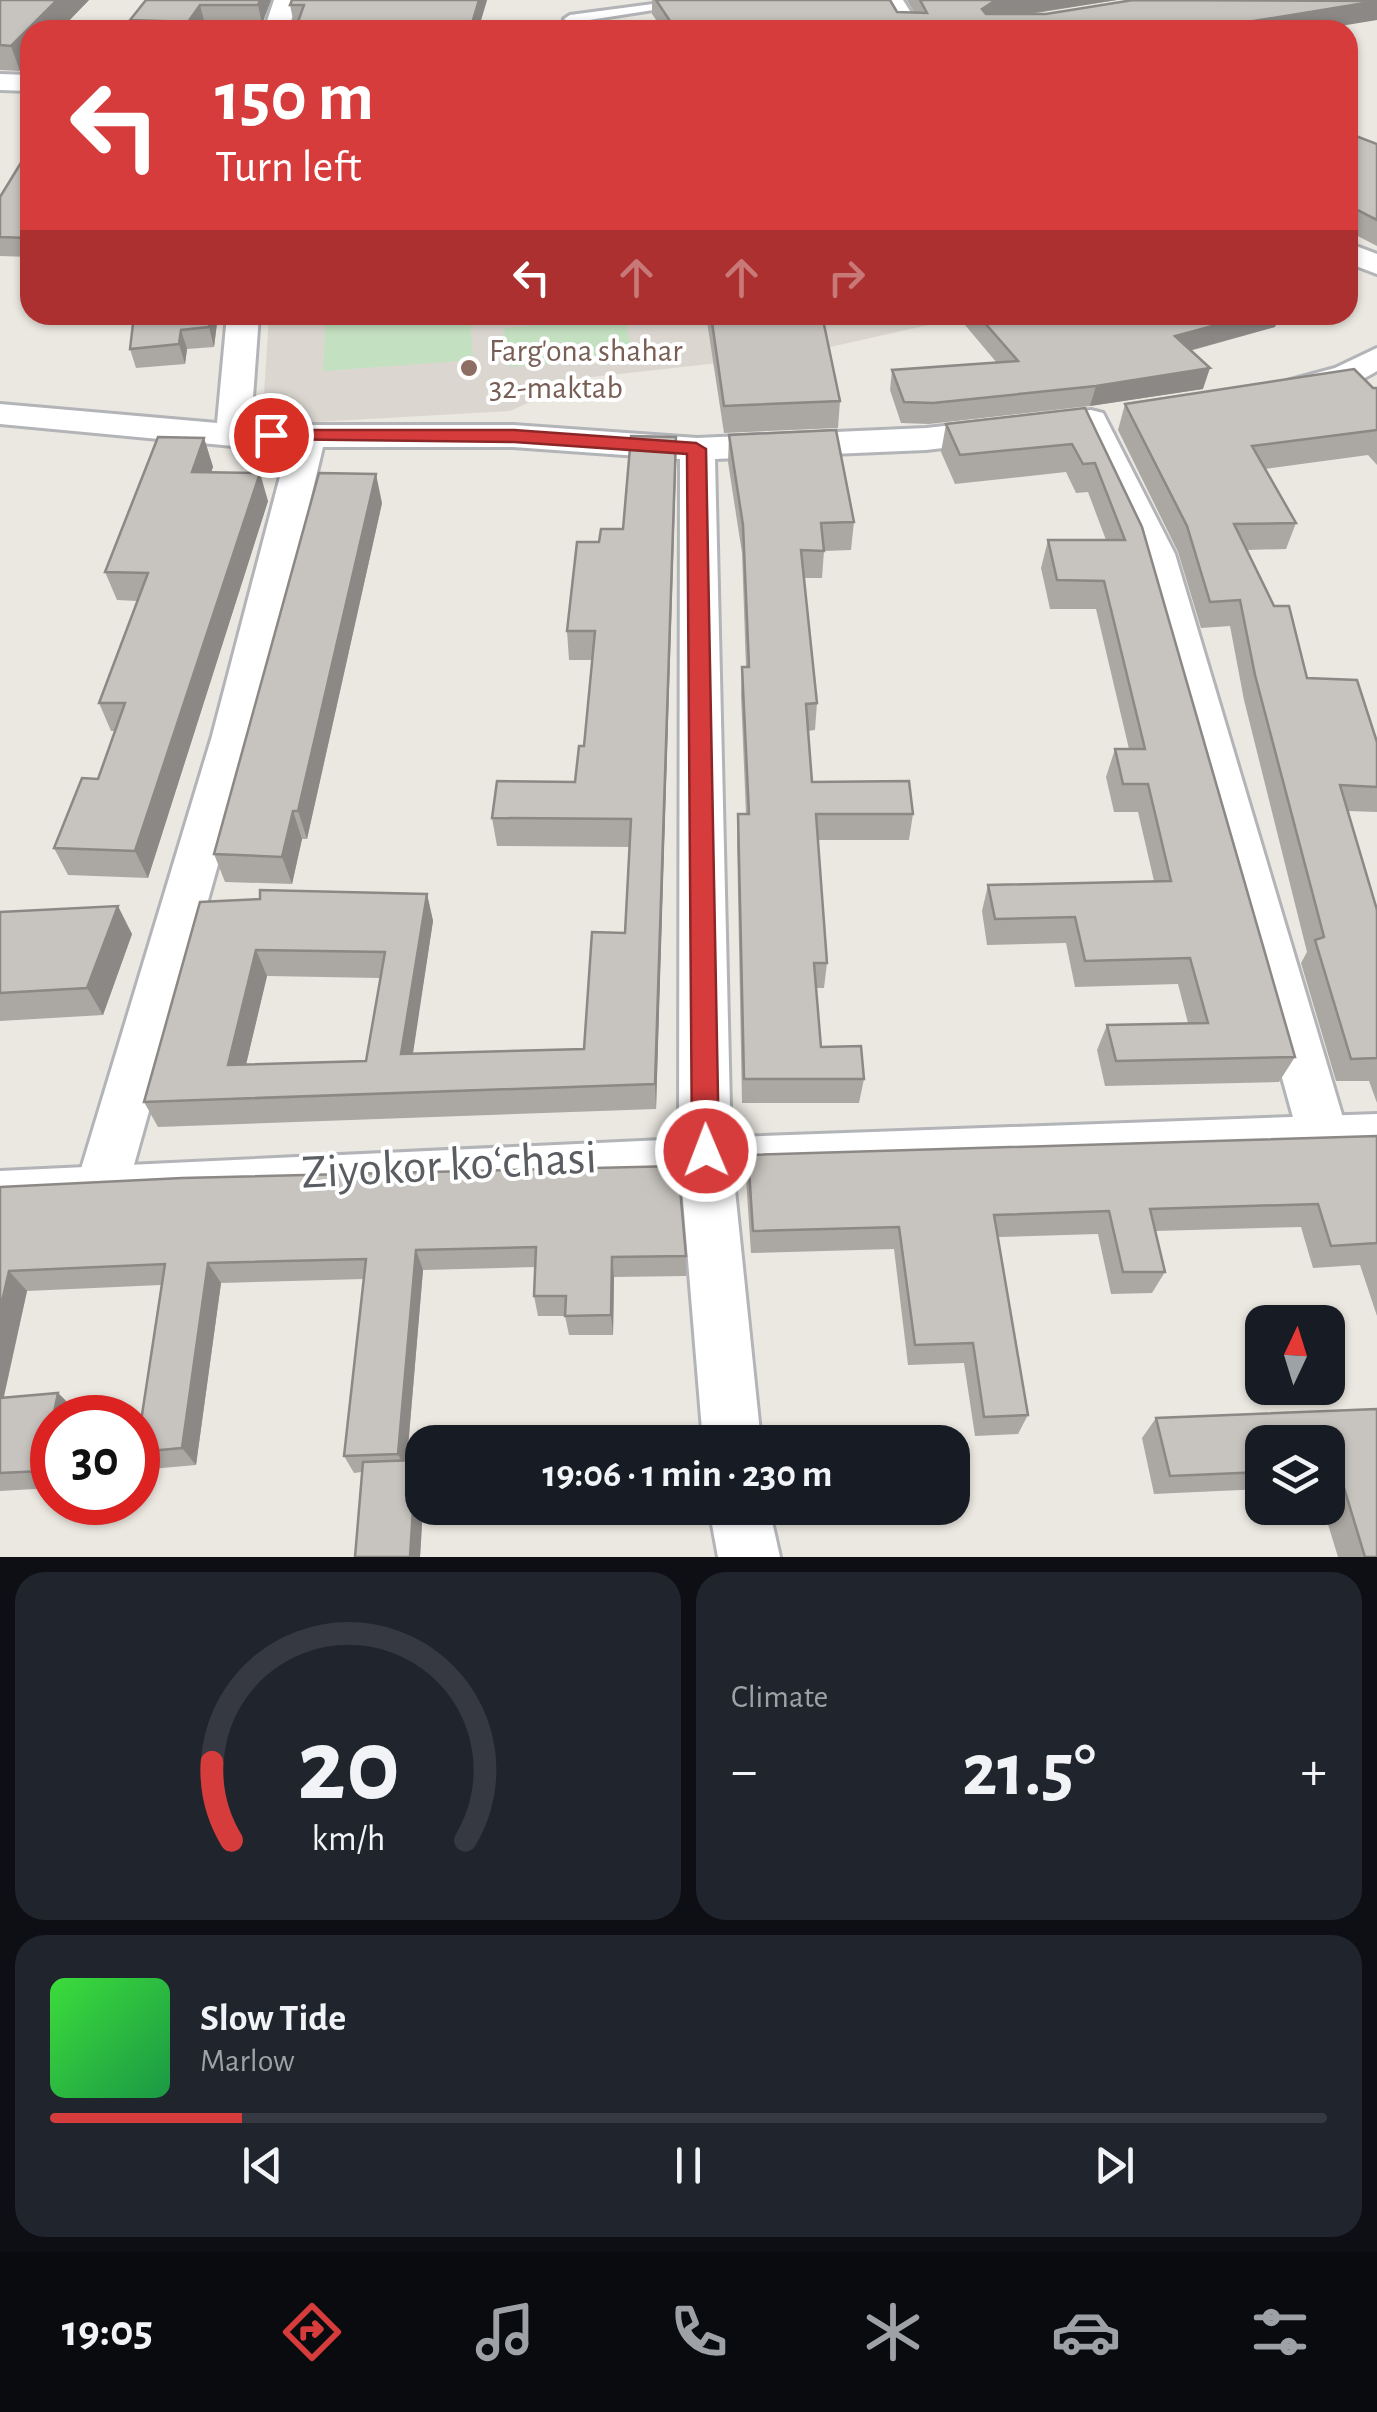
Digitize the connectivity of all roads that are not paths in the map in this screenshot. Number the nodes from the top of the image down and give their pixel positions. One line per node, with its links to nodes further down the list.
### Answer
1 (711, 0): 2 (lane)
2 (570, 18)
3 (242, 325): 7 (street)
4 (1377, 358): 5 (street)
5 (1275, 393)
6 (0, 414): 7 (street)
7 (234, 435): 8 (street)
8 (308, 436): 9 (street); 13 (street)
9 (696, 449): 11 (street); 12 (street)
10 (1377, 1126): 11 (lane, Ziyokor koʻchasi)
11 (1321, 1128): 12 (lane, Ziyokor koʻchasi)
12 (706, 1151): 13 (lane, Ziyokor koʻchasi); 15 (street)
13 (104, 1179): 14 (lane, Ziyokor koʻchasi)
14 (0, 1184)
15 (730, 1425)
16 (742, 1525): 17 (street)
17 (749, 1557)

